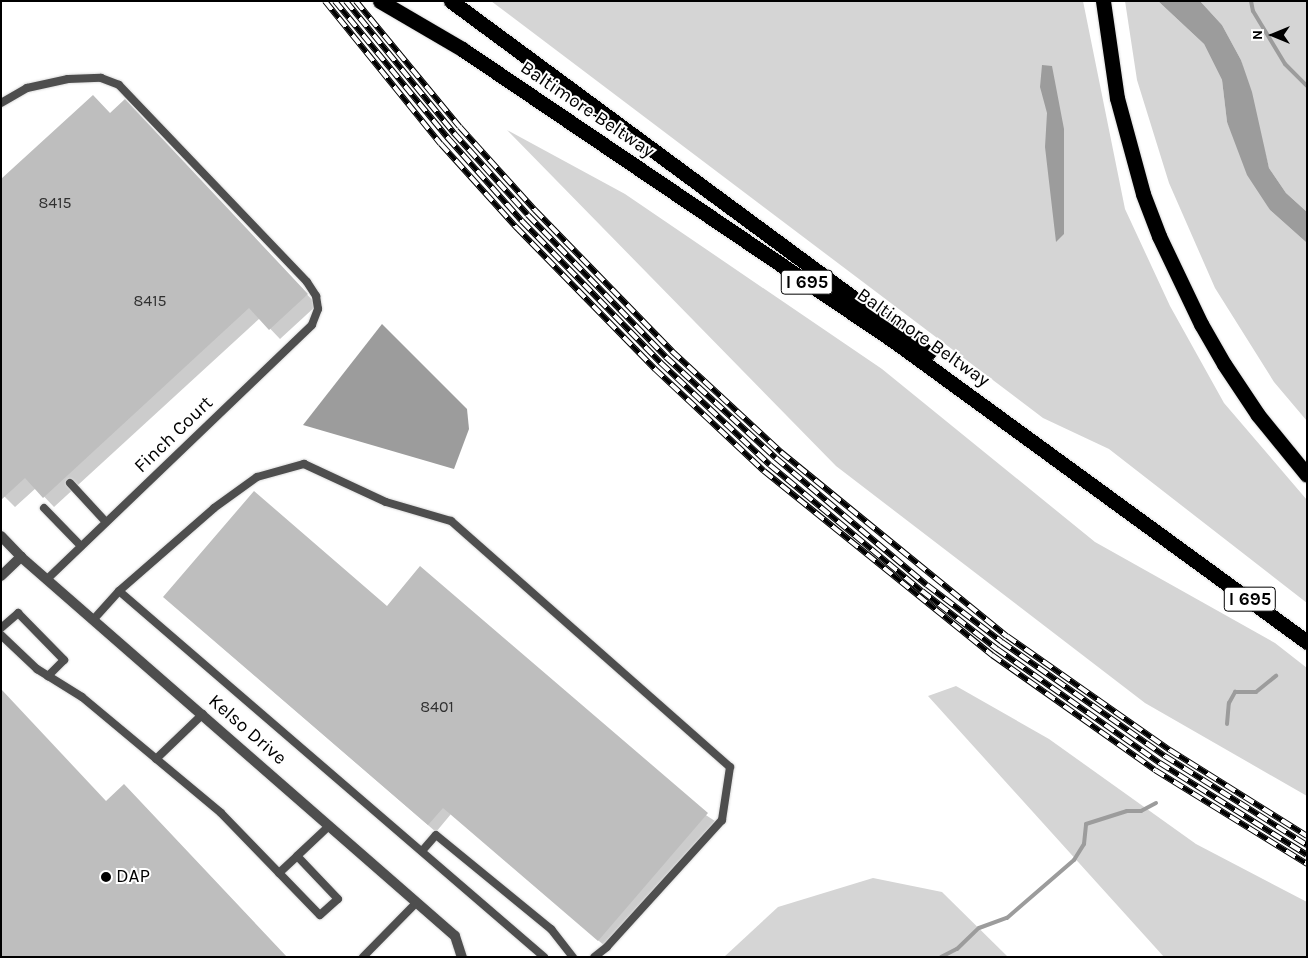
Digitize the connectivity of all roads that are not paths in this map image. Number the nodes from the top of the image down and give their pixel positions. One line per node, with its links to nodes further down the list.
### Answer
1 (380, 1): 11 (highway, Baltimore Beltway / I 695)
2 (451, 1): 11 (highway)
3 (1103, 1): 5 (highway)
4 (1, 103): 8 (lane, Finch Court)
5 (1307, 475)
6 (70, 483): 8 (lane)
7 (44, 508): 10 (lane)
8 (106, 522): 10 (lane, Finch Court)
9 (1, 536): 12 (street, Kelso Drive)
10 (81, 546): 14 (lane, Finch Court)
11 (1193, 556): 19 (highway, Baltimore Beltway / I 695)
12 (21, 558): 13 (street); 14 (street, Kelso Drive)
13 (1, 576)
14 (47, 579): 16 (street, Kelso Drive)
15 (119, 591): 16 (lane); 24 (lane); 32 (lane)
16 (93, 620): 21 (street, Kelso Drive)
17 (1, 628): 20 (lane)
18 (1, 635): 20 (lane)
19 (1307, 642)
20 (48, 676): 22 (lane)
21 (202, 714): 22 (lane); 23 (street, Kelso Drive)
22 (156, 759): 26 (lane)
23 (329, 826): 25 (lane); 27 (street, Kelso Drive)
24 (422, 851): 30 (lane); 31 (lane)
25 (297, 856): 26 (lane); 26 (lane)
26 (279, 874)
27 (416, 903): 28 (lane); 29 (street, Kelso Drive)
28 (363, 957)
29 (462, 957)
30 (544, 957)
31 (573, 957)
32 (594, 957)

